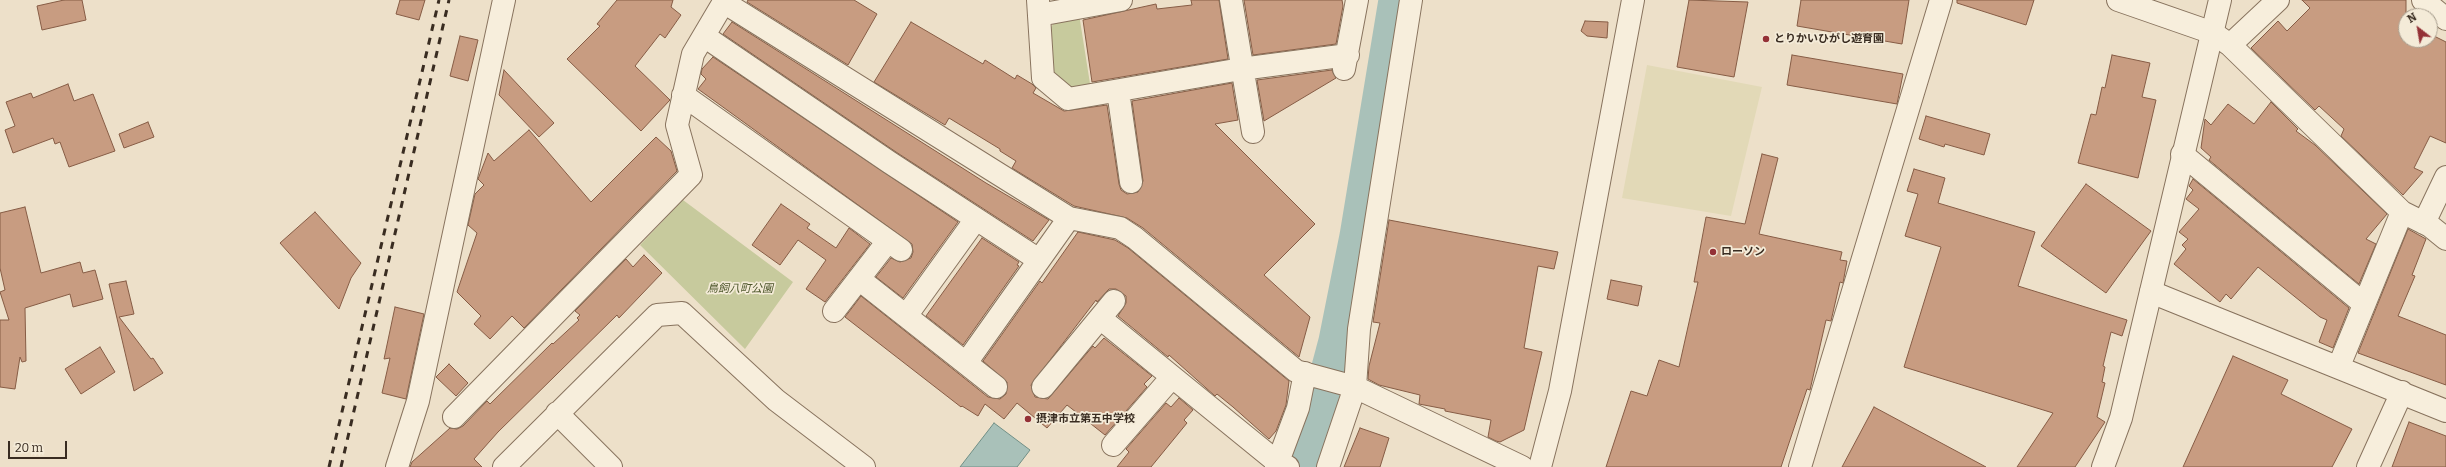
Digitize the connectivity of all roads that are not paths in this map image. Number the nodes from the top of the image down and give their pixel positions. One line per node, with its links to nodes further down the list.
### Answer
1 (504, 0): 51 (street)
2 (1122, 0): 13 (street)
3 (1231, 0): 18 (street)
4 (1357, 0): 18 (street)
5 (1411, 0): 42 (street)
6 (1633, 0): 57 (street)
7 (1941, 0): 58 (street)
8 (2118, 0): 15 (street)
9 (2220, 0): 15 (street)
10 (2278, 0): 17 (street)
11 (2423, 0): 14 (street)
12 (725, 1): 16 (street); 26 (street)
13 (1038, 7): 19 (street)
14 (2446, 19)
15 (2213, 33): 17 (street); 22 (street)
16 (704, 36): 20 (street); 27 (street)
17 (2230, 45): 25 (street)
18 (1241, 70): 19 (street); 21 (street)
19 (1118, 91): 24 (street)
20 (683, 95): 31 (street); 48 (street)
21 (1253, 132)
22 (2182, 154): 32 (street); 34 (street)
23 (2446, 177): 28 (street)
24 (1130, 182)
25 (2402, 212): 28 (street); 34 (street)
26 (1069, 218): 30 (street); 40 (street)
27 (976, 219): 30 (street); 36 (street)
28 (2424, 223): 29 (street)
29 (2446, 239)
30 (1039, 260): 38 (street)
31 (859, 279): 35 (street); 36 (street)
32 (2151, 292): 39 (street); 59 (street)
33 (1114, 301): 37 (street)
34 (2364, 304): 39 (street)
35 (834, 312)
36 (906, 316): 38 (street)
37 (1100, 318): 41 (street); 44 (street)
38 (966, 363): 43 (street)
39 (2339, 366): 45 (street)
40 (1308, 374): 42 (street); 50 (street)
41 (1172, 377): 49 (street); 50 (street)
42 (1345, 384): 55 (street); 56 (street)
43 (996, 386)
44 (1043, 387)
45 (2402, 392): 46 (street); 60 (street)
46 (2446, 411)
47 (557, 413): 52 (street); 53 (street); 54 (street)
48 (454, 418)
49 (1113, 446)
50 (1280, 465)
51 (397, 467)
52 (504, 467)
53 (611, 467)
54 (864, 467)
55 (1328, 467)
56 (1522, 467)
57 (1540, 467)
58 (1800, 467)
59 (2103, 467)
60 (2368, 467)

